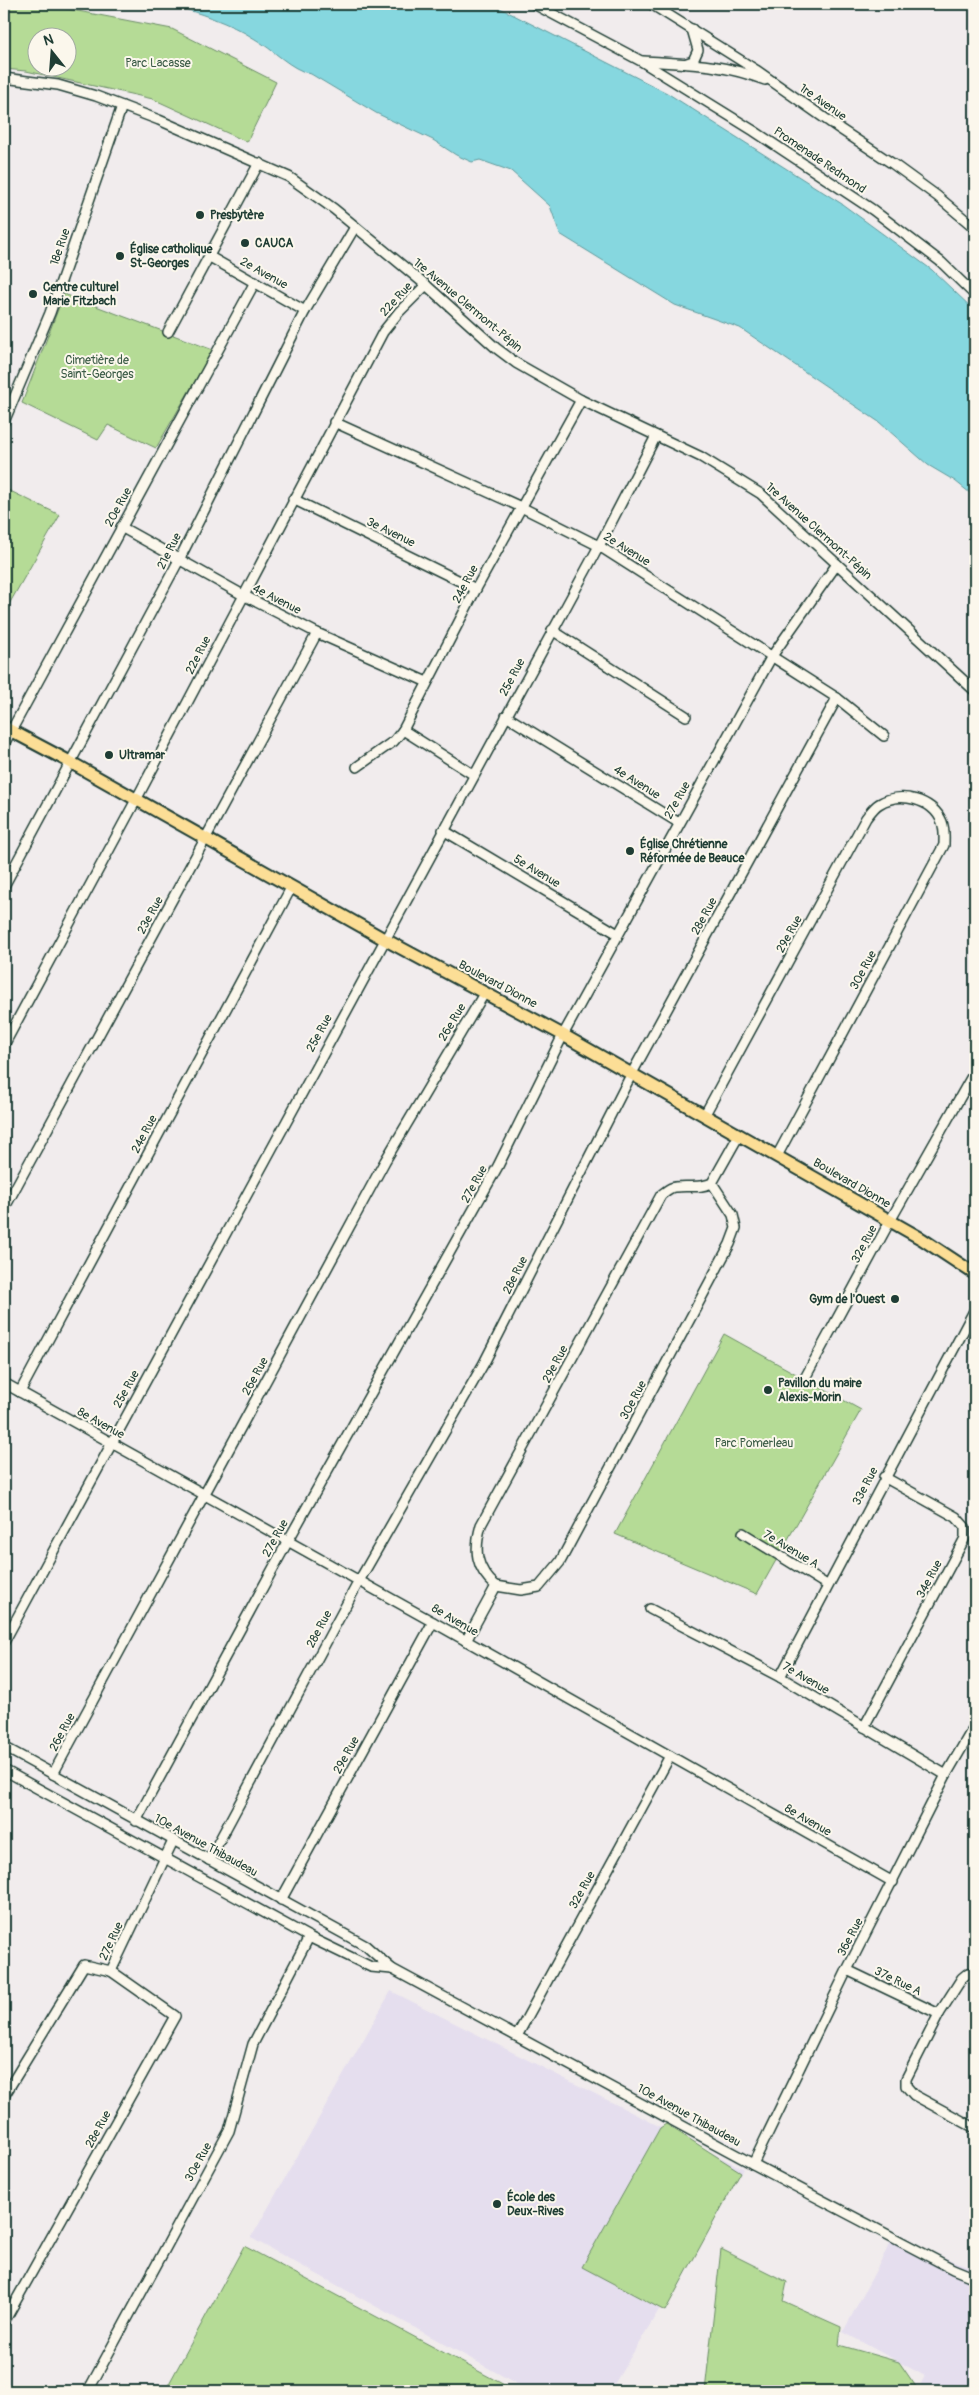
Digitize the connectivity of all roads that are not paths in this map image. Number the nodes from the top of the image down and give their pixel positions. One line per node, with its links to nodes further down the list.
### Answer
1 (534, 4): 4 (street, Promenade Redmond)
2 (650, 4): 3 (street, 1re Avenue)
3 (692, 29): 5 (street); 7 (street, 1re Avenue)
4 (641, 61): 5 (street, Promenade Redmond); 15 (street, Promenade Redmond)
5 (684, 64): 7 (street, Promenade Redmond)
6 (4, 78): 8 (street, 1re Avenue Clermont-Pépin)
7 (777, 85): 11 (street, 1re Avenue)
8 (122, 106): 9 (street, 1re Avenue Clermont-Pépin); 19 (street, 18e Rue)
9 (259, 162): 10 (street, 1re Avenue Clermont-Pépin); 12 (street)
10 (356, 227): 14 (street, 1re Avenue Clermont-Pépin); 16 (street, 21e Rue)
11 (975, 228)
12 (210, 257): 13 (street, 2e Avenue); 17 (street)
13 (255, 282): 16 (street, 2e Avenue); 24 (street, 20e Rue)
14 (426, 285): 18 (street, 1re Avenue Clermont-Pépin); 20 (street, 22e Rue)
15 (975, 294)
16 (305, 310): 26 (street, 21e Rue)
17 (168, 332)
18 (581, 400): 21 (street, 1re Avenue Clermont-Pépin); 23 (street, 24e Rue)
19 (4, 422)
20 (334, 422): 22 (street, 22e Rue); 23 (street, 2e Avenue)
21 (656, 436): 25 (street, 25e Rue); 27 (street, 1re Avenue Clermont-Pépin)
22 (294, 499): 28 (street, 3e Avenue); 29 (street, 22e Rue)
23 (521, 507): 25 (street, 2e Avenue); 28 (street, 24e Rue)
24 (121, 527): 26 (street, 4e Avenue); 38 (street, 20e Rue)
25 (599, 546): 30 (street, 25e Rue); 32 (street, 2e Avenue)
26 (179, 560): 29 (street, 4e Avenue); 42 (street, 21e Rue)
27 (837, 564): 32 (street, 27e Rue); 34 (street, 1re Avenue Clermont-Pépin)
28 (476, 590): 33 (street, 24e Rue)
29 (243, 595): 31 (street, 4e Avenue); 45 (street, 22e Rue)
30 (552, 630): 36 (street, 25e Rue); 37 (street)
31 (317, 633): 33 (street, 4e Avenue); 49 (street, 23e Rue)
32 (772, 656): 35 (street, 2e Avenue); 47 (street, 27e Rue)
33 (427, 682): 39 (street, 24e Rue)
34 (975, 691)
35 (837, 698): 40 (street, 2e Avenue); 58 (street, 28e Rue)
36 (506, 716): 44 (street, 25e Rue); 47 (street, 4e Avenue)
37 (686, 716)
38 (7, 729): 41 (street, 20e Rue); 42 (main road, Boulevard Dionne)
39 (404, 730): 43 (street, 24e Rue); 44 (street)
40 (884, 736)
41 (4, 744)
42 (70, 762): 45 (main road, Boulevard Dionne); 50 (street, 21e Rue)
43 (357, 767)
44 (474, 775): 48 (street, 25e Rue)
45 (136, 800): 49 (main road, Boulevard Dionne); 56 (street, 22e Rue)
46 (920, 800): 59 (street, 29e Rue); 61 (street, 30e Rue)
47 (679, 823): 52 (street, 27e Rue)
48 (442, 830): 52 (street, 5e Avenue); 53 (street, 25e Rue)
49 (205, 840): 51 (main road, Boulevard Dionne); 63 (street, 23e Rue)
50 (4, 886)
51 (291, 888): 53 (main road, Boulevard Dionne); 69 (street, 24e Rue)
52 (618, 934): 55 (street, 27e Rue)
53 (384, 939): 54 (main road, Boulevard Dionne); 70 (street, 25e Rue)
54 (485, 992): 55 (main road, Boulevard Dionne); 72 (street, 26e Rue)
55 (563, 1035): 58 (main road, Boulevard Dionne); 74 (street, 27e Rue)
56 (4, 1045)
57 (975, 1070): 64 (street, 32e Rue)
58 (631, 1075): 59 (main road, Boulevard Dionne); 75 (street, 28e Rue)
59 (704, 1116): 60 (main road, Boulevard Dionne)
60 (739, 1135): 61 (main road, Boulevard Dionne); 62 (street)
61 (777, 1156): 64 (main road, Boulevard Dionne)
62 (712, 1183): 77 (street, 29e Rue); 77 (street, 30e Rue)
63 (4, 1209)
64 (890, 1221): 65 (main road, Boulevard Dionne); 67 (street, 32e Rue)
65 (975, 1274)
66 (975, 1309): 71 (street, 33e Rue)
67 (806, 1378)
68 (4, 1383): 69 (street, 8e Avenue)
69 (20, 1392): 70 (street, 8e Avenue)
70 (111, 1443): 72 (street, 8e Avenue); 81 (street, 25e Rue)
71 (884, 1477): 76 (street, 33e Rue); 84 (street, 34e Rue)
72 (204, 1495): 74 (street, 8e Avenue); 88 (street, 26e Rue)
73 (743, 1533): 76 (street, 7e Avenue A)
74 (288, 1541): 75 (street, 8e Avenue); 90 (street, 27e Rue)
75 (359, 1581): 79 (street, 8e Avenue); 93 (street, 28e Rue)
76 (827, 1585): 82 (street, 33e Rue)
77 (496, 1586): 80 (street)
78 (650, 1609): 82 (street, 7e Avenue)
79 (433, 1622): 80 (street, 8e Avenue); 95 (street, 29e Rue)
80 (466, 1641): 86 (street, 8e Avenue)
81 (4, 1642)
82 (780, 1677): 84 (street, 7e Avenue)
83 (975, 1724): 89 (street, 36e Rue)
84 (864, 1727): 89 (street, 7e Avenue)
85 (4, 1748): 88 (street, 10e Avenue Thibaudeau)
86 (670, 1756): 94 (street, 8e Avenue); 102 (street, 32e Rue)
87 (4, 1770): 92 (street, 10e Avenue Thibaudeau)
88 (53, 1774): 90 (street, 10e Avenue Thibaudeau)
89 (946, 1775): 94 (street, 36e Rue)
90 (136, 1821): 91 (street, 10e Avenue Thibaudeau)
91 (173, 1840): 92 (street, 27e Rue); 93 (street, 10e Avenue Thibaudeau)
92 (165, 1857): 96 (street, 10e Avenue Thibaudeau); 99 (street, 27e Rue)
93 (209, 1860): 95 (street, 10e Avenue Thibaudeau)
94 (893, 1882): 98 (street, 36e Rue)
95 (281, 1900): 97 (street, 10e Avenue Thibaudeau)
96 (309, 1936): 97 (street, 10e Avenue Thibaudeau); 108 (street, 30e Rue)
97 (392, 1969): 102 (street, 10e Avenue Thibaudeau)
98 (847, 1970): 101 (street, 37e Rue A); 105 (street, 36e Rue)
99 (111, 1971): 103 (street, 27e Rue); 107 (street, 28e Rue)
100 (975, 1973): 101 (street)
101 (939, 2014): 104 (street)
102 (517, 2036): 105 (street, 10e Avenue Thibaudeau)
103 (4, 2096)
104 (975, 2128)
105 (753, 2164): 106 (street, 10e Avenue Thibaudeau)
106 (975, 2278)
107 (4, 2322)
108 (88, 2391)

